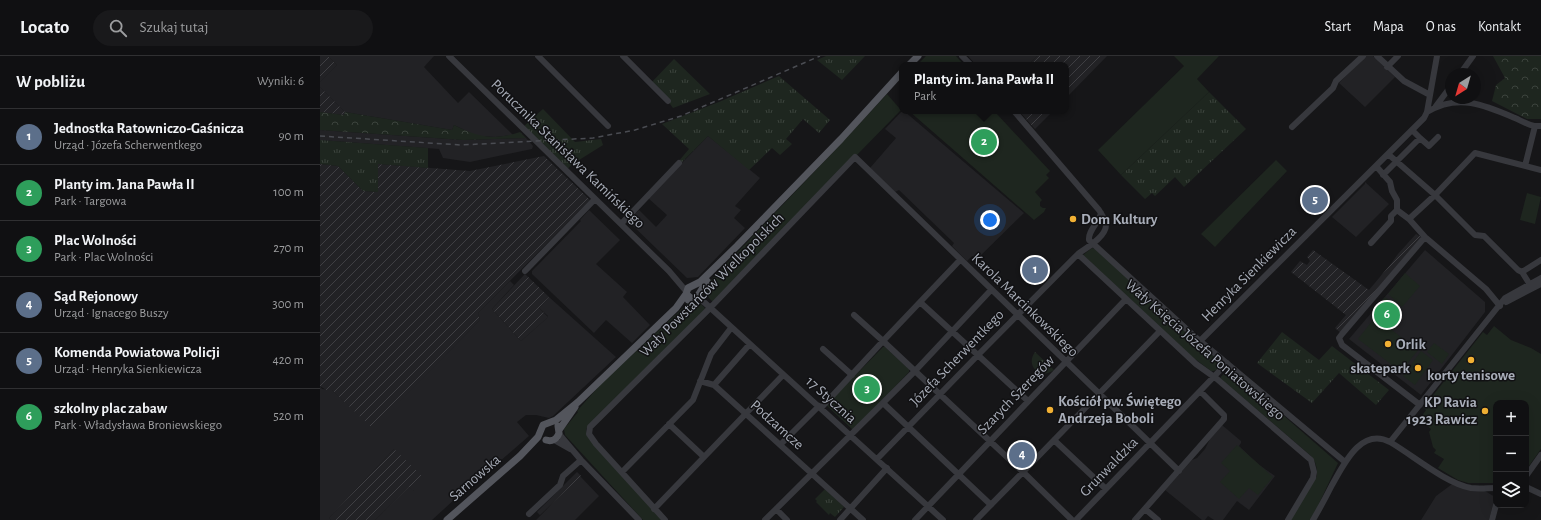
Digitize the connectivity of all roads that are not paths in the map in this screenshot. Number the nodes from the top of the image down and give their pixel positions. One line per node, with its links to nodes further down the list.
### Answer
1 (449, 56): 33 (street, Porucznika Stanisława Kamińskiego)
2 (538, 56): 18 (street)
3 (624, 56): 14 (street)
4 (1363, 56): 20 (street)
5 (1377, 56): 9 (street)
6 (1398, 56): 9 (street)
7 (1437, 56): 13 (street, Henryka Sienkiewicza)
8 (1473, 56): 10 (street)
9 (1387, 67): 13 (street)
10 (1464, 68)
11 (899, 75): 34 (main road, Wały Powstańców Wielkopolskich)
12 (1445, 94): 15 (street)
13 (1430, 95): 16 (street, Henryka Sienkiewicza)
14 (668, 101)
15 (1436, 106): 16 (street); 19 (street)
16 (1427, 112): 21 (street, Henryka Sienkiewicza)
17 (1017, 114): 36 (street)
18 (608, 126)
19 (1538, 126): 29 (street)
20 (1292, 127)
21 (1412, 130): 23 (street); 24 (street, Henryka Sienkiewicza)
22 (1438, 136): 23 (street)
23 (1420, 138): 26 (street)
24 (1388, 154): 26 (street); 28 (street, Henryka Sienkiewicza)
25 (855, 157): 43 (street, Karola Marcinkowskiego); 55 (street, Wały Powstańców Wielkopolskich)
26 (1397, 161): 31 (street); 32 (street)
27 (679, 163): 38 (street)
28 (1376, 166): 31 (street); 62 (street, Henryka Sienkiewicza)
29 (1525, 166): 30 (street); 32 (street)
30 (1541, 170)
31 (1384, 175): 35 (street)
32 (1435, 195): 37 (street); 46 (street)
33 (595, 199): 38 (street, Porucznika Stanisława Kamińskiego); 45 (street)
34 (774, 208): 51 (main road, Wały Powstańców Wielkopolskich); 51 (main road, Wały Powstańców Wielkopolskich)
35 (1397, 210): 37 (street); 40 (street)
36 (1101, 213): 41 (street); 41 (street, Józefa Scherwentkego)
37 (1409, 219): 39 (street)
38 (621, 224): 51 (street, Porucznika Stanisława Kamińskiego)
39 (1425, 237): 54 (street); 80 (street)
40 (1371, 242)
41 (1093, 244): 42 (street, Józefa Scherwentkego); 62 (street, Wały Księcia Józefa Poniatowskiego)
42 (1078, 254): 52 (street, Wały Księcia Józefa Poniatowskiego); 57 (street, Józefa Scherwentkego)
43 (960, 260): 50 (street, Karola Marcinkowskiego); 53 (street)
44 (1541, 260): 46 (street)
45 (525, 271)
46 (1522, 272): 49 (street)
47 (1541, 278): 49 (street)
48 (1541, 284): 49 (street)
49 (1530, 286): 54 (street)
50 (991, 290): 57 (street, Karola Marcinkowskiego); 59 (street)
51 (693, 293): 55 (street, 17 Stycznia); 78 (main road, Wały Powstańców Wielkopolskich)
52 (1126, 299): 60 (street, Wały Księcia Józefa Poniatowskiego); 66 (street, Szarych Szeregów)
53 (920, 302): 59 (street); 61 (street)
54 (1500, 306): 80 (street)
55 (710, 308): 58 (street, 17 Stycznia); 103 (street, Wały Powstańców Wielkopolskich)
56 (854, 315): 61 (street)
57 (1017, 315): 65 (street, Józefa Scherwentkego); 66 (street, Karola Marcinkowskiego)
58 (731, 328): 63 (street, 17 Stycznia); 72 (street)
59 (952, 331): 65 (street); 68 (street)
60 (1160, 331): 71 (street, Wały Księcia Józefa Poniatowskiego); 75 (street)
61 (883, 341): 68 (street); 70 (street)
62 (1200, 341): 67 (street, Wały Księcia Józefa Poniatowskiego)
63 (749, 344): 69 (street, 17 Stycznia); 73 (street)
64 (823, 349): 70 (street)
65 (978, 355): 76 (street, Józefa Scherwentkego); 77 (street)
66 (1066, 362): 75 (street, Karola Marcinkowskiego); 77 (street, Szarych Szeregów)
67 (1227, 363): 71 (street, Grunwaldzka); 100 (street, Wały Księcia Józefa Poniatowskiego)
68 (915, 371): 76 (street); 79 (street)
69 (783, 374): 81 (street, 17 Stycznia); 82 (street)
70 (852, 375): 81 (street)
71 (1214, 377): 74 (street, Grunwaldzka); 133 (street, Wały Księcia Józefa Poniatowskiego)
72 (700, 381): 73 (street); 84 (street)
73 (714, 385): 82 (street, Podzamcze)
74 (1200, 391): 93 (street, Grunwaldzka); 102 (street)
75 (1098, 394): 90 (street); 93 (street, Karola Marcinkowskiego)
76 (940, 395): 85 (street, Józefa Scherwentkego); 91 (street)
77 (1028, 401): 91 (street, Szarych Szeregów)
78 (578, 402): 83 (main road, Wały Powstańców Wielkopolskich); 87 (main road, Wały Powstańców Wielkopolskich)
79 (883, 403): 85 (street); 88 (street)
80 (1420, 405): 92 (street)
81 (820, 407): 88 (street, 17 Stycznia); 94 (street)
82 (745, 414): 94 (street, Podzamcze); 97 (street)
83 (551, 422): 86 (main road); 87 (main road)
84 (669, 424): 97 (street); 103 (street)
85 (908, 427): 98 (street, Józefa Scherwentkego); 106 (street)
86 (541, 433): 89 (main road); 96 (main road, Sarnowska)
87 (557, 435): 89 (main road); 99 (street)
88 (850, 435): 98 (street, 17 Stycznia); 107 (street)
89 (546, 440): 96 (main road, Sarnowska)
90 (1054, 440): 104 (street); 110 (street)
91 (990, 441): 104 (street); 106 (street, Szarych Szeregów)
92 (1390, 442): 100 (street); 108 (street)
93 (1151, 443): 102 (street, Karola Marcinkowskiego); 110 (street, Grunwaldzka)
94 (780, 445): 107 (street, Podzamcze)
95 (1541, 455): 105 (street)
96 (520, 456): 120 (main road, Sarnowska)
97 (704, 457): 116 (street)
98 (877, 459): 101 (street, 17 Stycznia)
99 (581, 460): 119 (street); 121 (street)
100 (1344, 462): 134 (street)
101 (887, 468): 113 (street, 17 Stycznia); 114 (street)
102 (1179, 471): 118 (street)
103 (622, 472): 116 (street)
104 (1023, 472): 112 (street); 130 (street)
105 (1529, 472)
106 (958, 473): 112 (street); 113 (street, Szarych Szeregów)
107 (812, 474): 114 (street, Podzamcze); 117 (street)
108 (1493, 488)
109 (1529, 488): 111 (street)
110 (1106, 489): 130 (street, Grunwaldzka)
111 (1541, 494)
112 (991, 505): 129 (street)
113 (928, 506): 127 (street, Szarych Szeregów); 128 (street, 17 Stycznia)
114 (851, 508): 125 (street); 126 (street, Podzamcze)
115 (1495, 508): 135 (street)
116 (654, 509): 122 (street)
117 (776, 509): 123 (street); 124 (street)
118 (1145, 509): 131 (street); 132 (street)
119 (529, 514)
120 (447, 520)
121 (639, 520)
122 (665, 520)
123 (765, 520)
124 (788, 520)
125 (840, 520)
126 (864, 520)
127 (915, 520)
128 (943, 520)
129 (976, 520)
130 (1075, 520)
131 (1135, 520)
132 (1158, 520)
133 (1288, 520)
134 (1313, 520)
135 (1492, 520)

